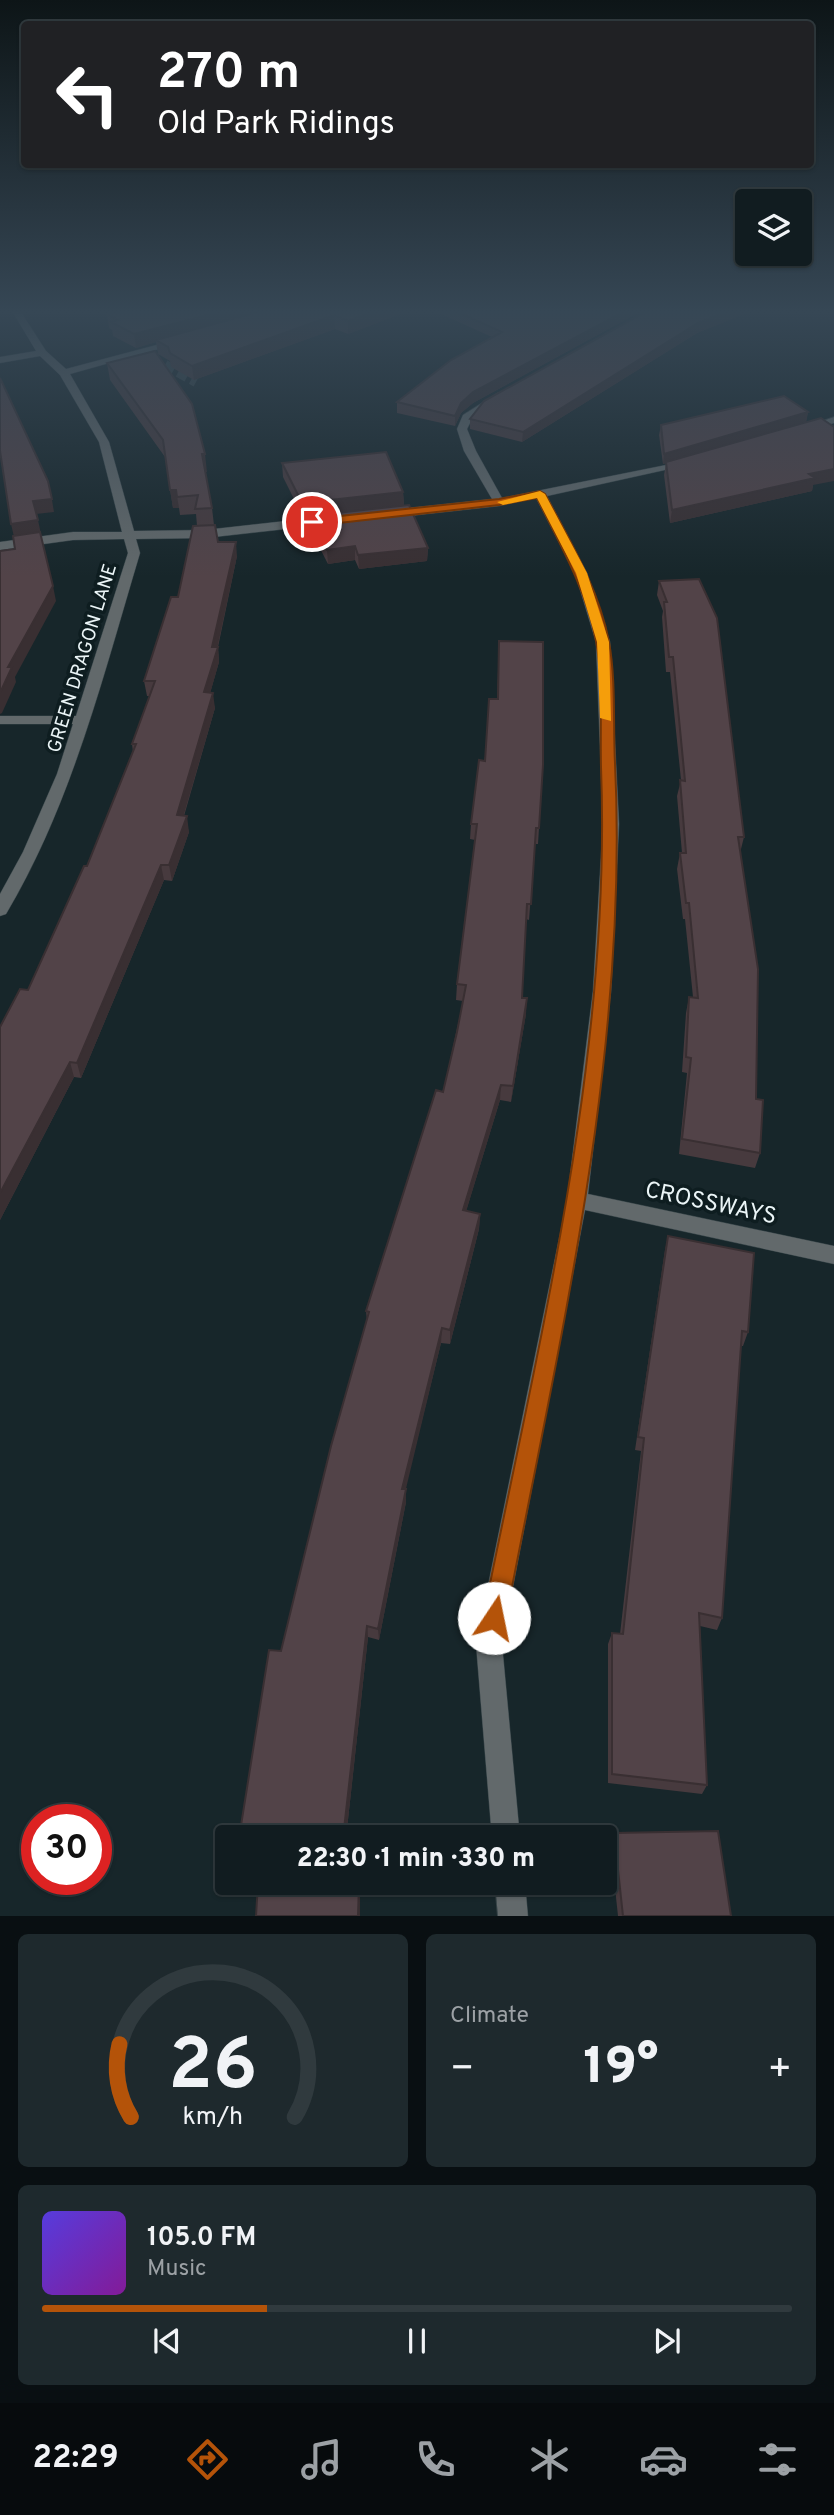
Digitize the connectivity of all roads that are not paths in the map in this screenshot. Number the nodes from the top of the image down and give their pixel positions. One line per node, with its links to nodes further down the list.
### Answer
1 (79, 398): 10 (street, GREEN DRAGON LANE)
2 (493, 398): 7 (street)
3 (834, 420): 4 (street)
4 (797, 431)
5 (697, 461): 6 (street)
6 (540, 494): 7 (street); 15 (street)
7 (499, 502): 8 (street)
8 (379, 515)
9 (339, 519): 10 (street)
10 (130, 535): 11 (street); 13 (street, GREEN DRAGON LANE)
11 (0, 546)
12 (0, 720): 13 (street)
13 (79, 720): 14 (street, GREEN DRAGON LANE)
14 (0, 910)
15 (576, 1200): 16 (street, CROSSWAYS); 17 (street)
16 (834, 1255)
17 (505, 1825)
18 (511, 1895): 19 (street)
19 (513, 1916)

